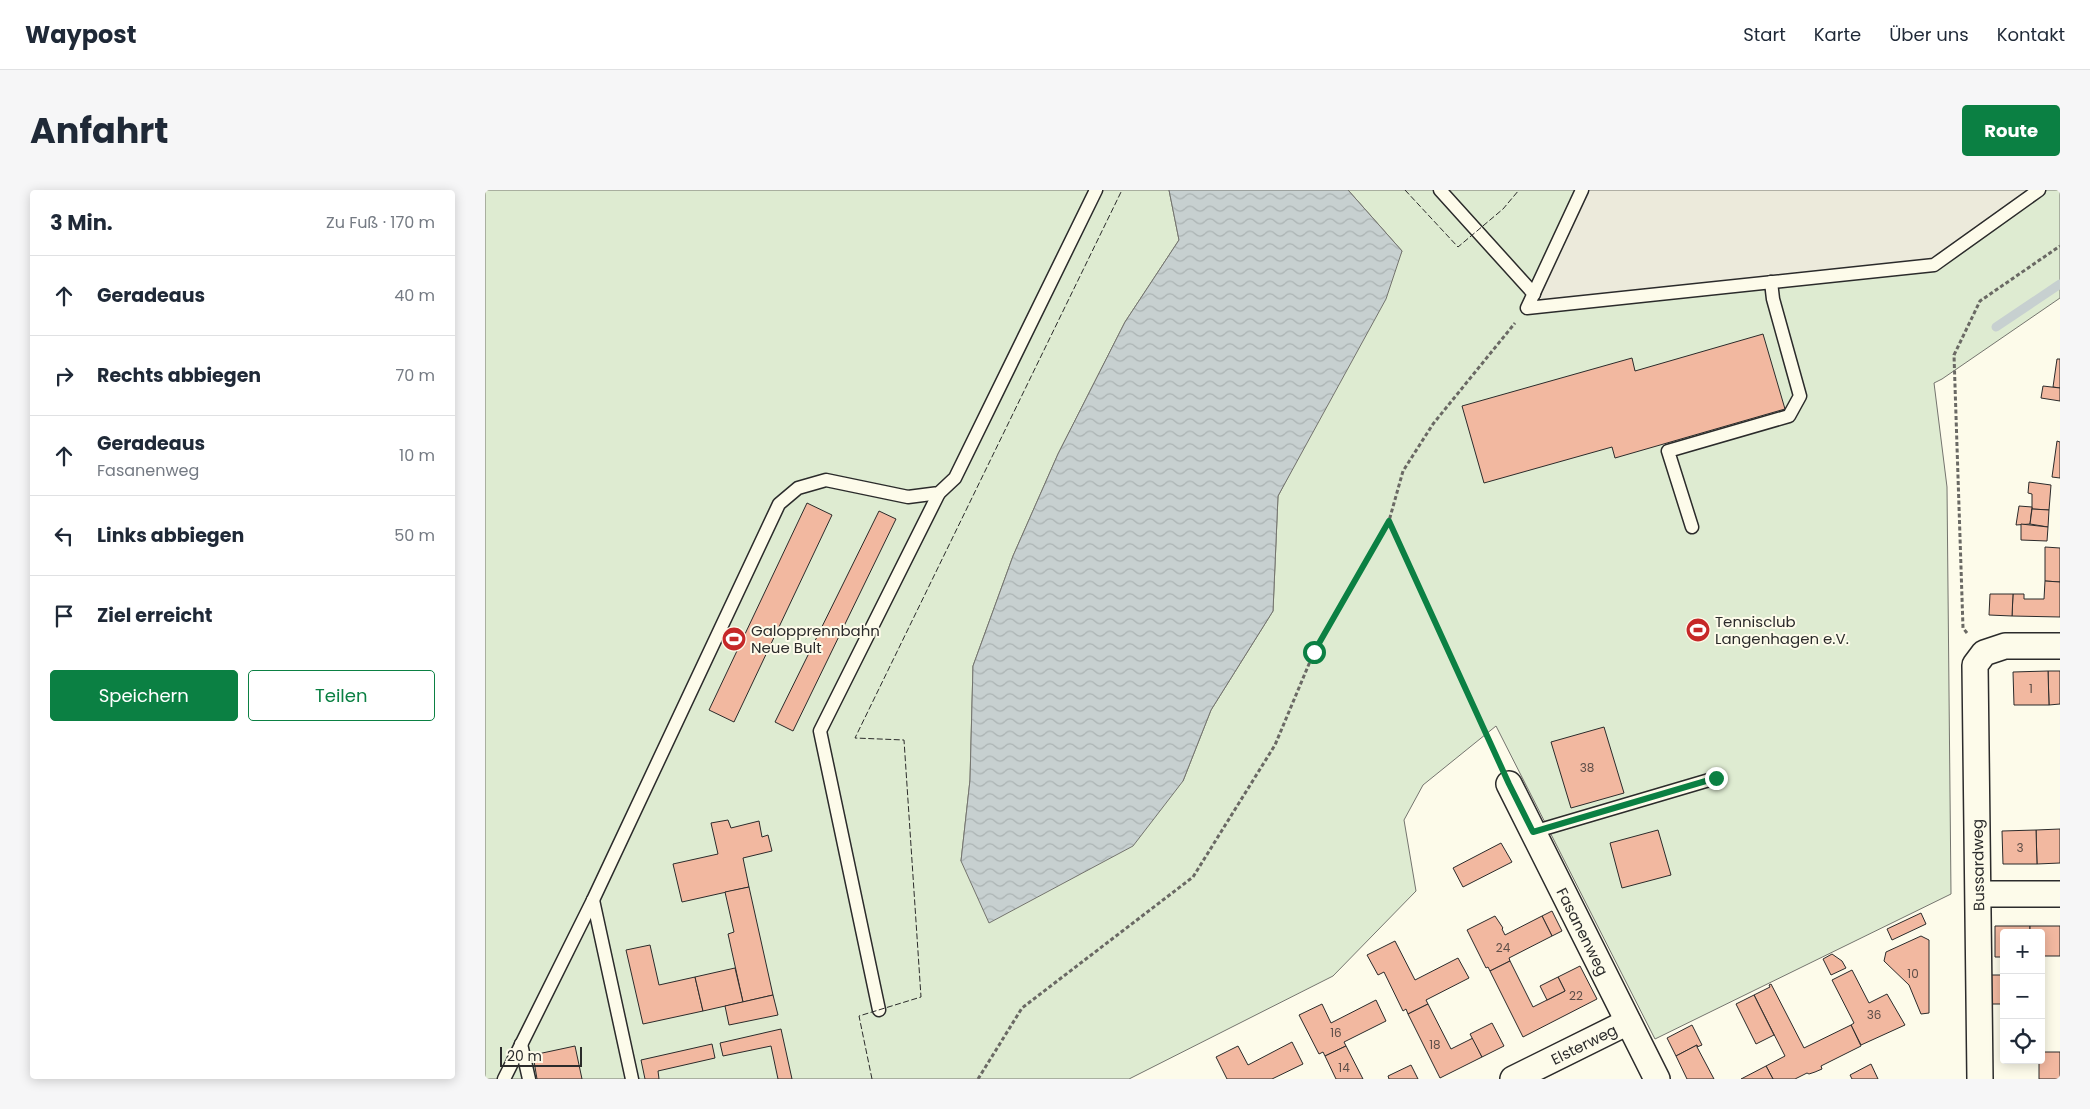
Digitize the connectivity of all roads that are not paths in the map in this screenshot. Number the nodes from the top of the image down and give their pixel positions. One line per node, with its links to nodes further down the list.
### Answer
1 (1096, 190): 7 (lane)
2 (1440, 190): 6 (lane)
3 (1582, 190): 6 (lane)
4 (2039, 190): 5 (lane)
5 (1771, 282): 6 (lane); 8 (lane)
6 (1533, 294)
7 (939, 494): 15 (lane); 16 (lane)
8 (1692, 527)
9 (2060, 646): 13 (street, Bussardweg)
10 (1716, 778): 12 (lane)
11 (1509, 784): 12 (street, Fasanenweg)
12 (1533, 832): 17 (street, Fasanenweg)
13 (1979, 894): 14 (street); 24 (street, Bussardweg)
14 (2060, 894)
15 (593, 900): 18 (lane); 21 (lane)
16 (879, 1010)
17 (1628, 1022): 22 (street, Elsterweg); 23 (street, Fasanenweg)
18 (521, 1044): 19 (lane); 20 (lane)
19 (504, 1079)
20 (529, 1079)
21 (633, 1079)
22 (1513, 1079)
23 (1657, 1079)
24 (1980, 1079)

